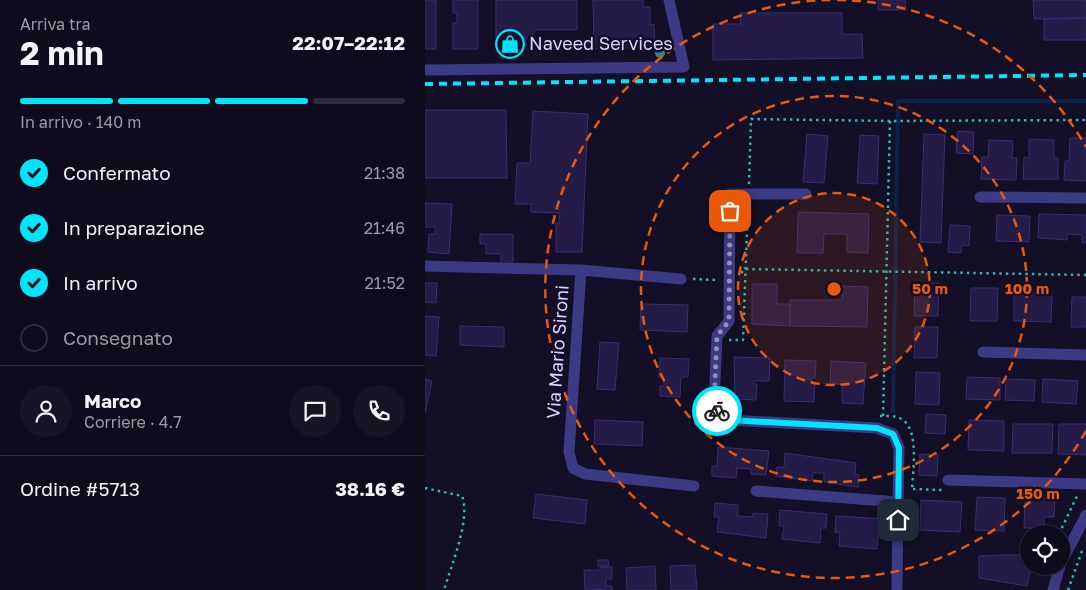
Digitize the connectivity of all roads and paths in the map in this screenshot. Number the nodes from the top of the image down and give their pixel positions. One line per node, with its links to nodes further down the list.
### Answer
1 (669, 0): 2 (street)
2 (425, 70)
3 (1086, 120): 4 (path)
4 (892, 121): 5 (path); 12 (path)
5 (749, 194): 6 (street); 10 (path); 15 (street)
6 (806, 194)
7 (980, 197): 8 (street)
8 (1086, 198)
9 (425, 266): 11 (street, Via Mario Sironi)
10 (745, 269): 12 (path); 15 (path); 16 (path)
11 (581, 270): 14 (street); 23 (street, Via Mario Sironi)
12 (889, 272): 13 (path); 20 (path)
13 (1086, 274)
14 (681, 279): 15 (path)
15 (729, 280): 21 (street)
16 (726, 340)
17 (983, 352): 18 (street)
18 (1086, 355)
19 (873, 416): 20 (path)
20 (883, 416): 21 (path); 26 (path)
21 (882, 430): 28 (street)
22 (948, 480): 25 (street)
23 (694, 486)
24 (425, 488): 34 (path)
25 (1084, 488): 30 (path)
26 (912, 489)
27 (757, 491): 28 (street)
28 (898, 502): 35 (street)
29 (1086, 515): 32 (street)
30 (1064, 525)
31 (1085, 542): 37 (path)
32 (1070, 547)
33 (1058, 575): 36 (street)
34 (444, 590)
35 (897, 590)
36 (1053, 590)
37 (1068, 590)

